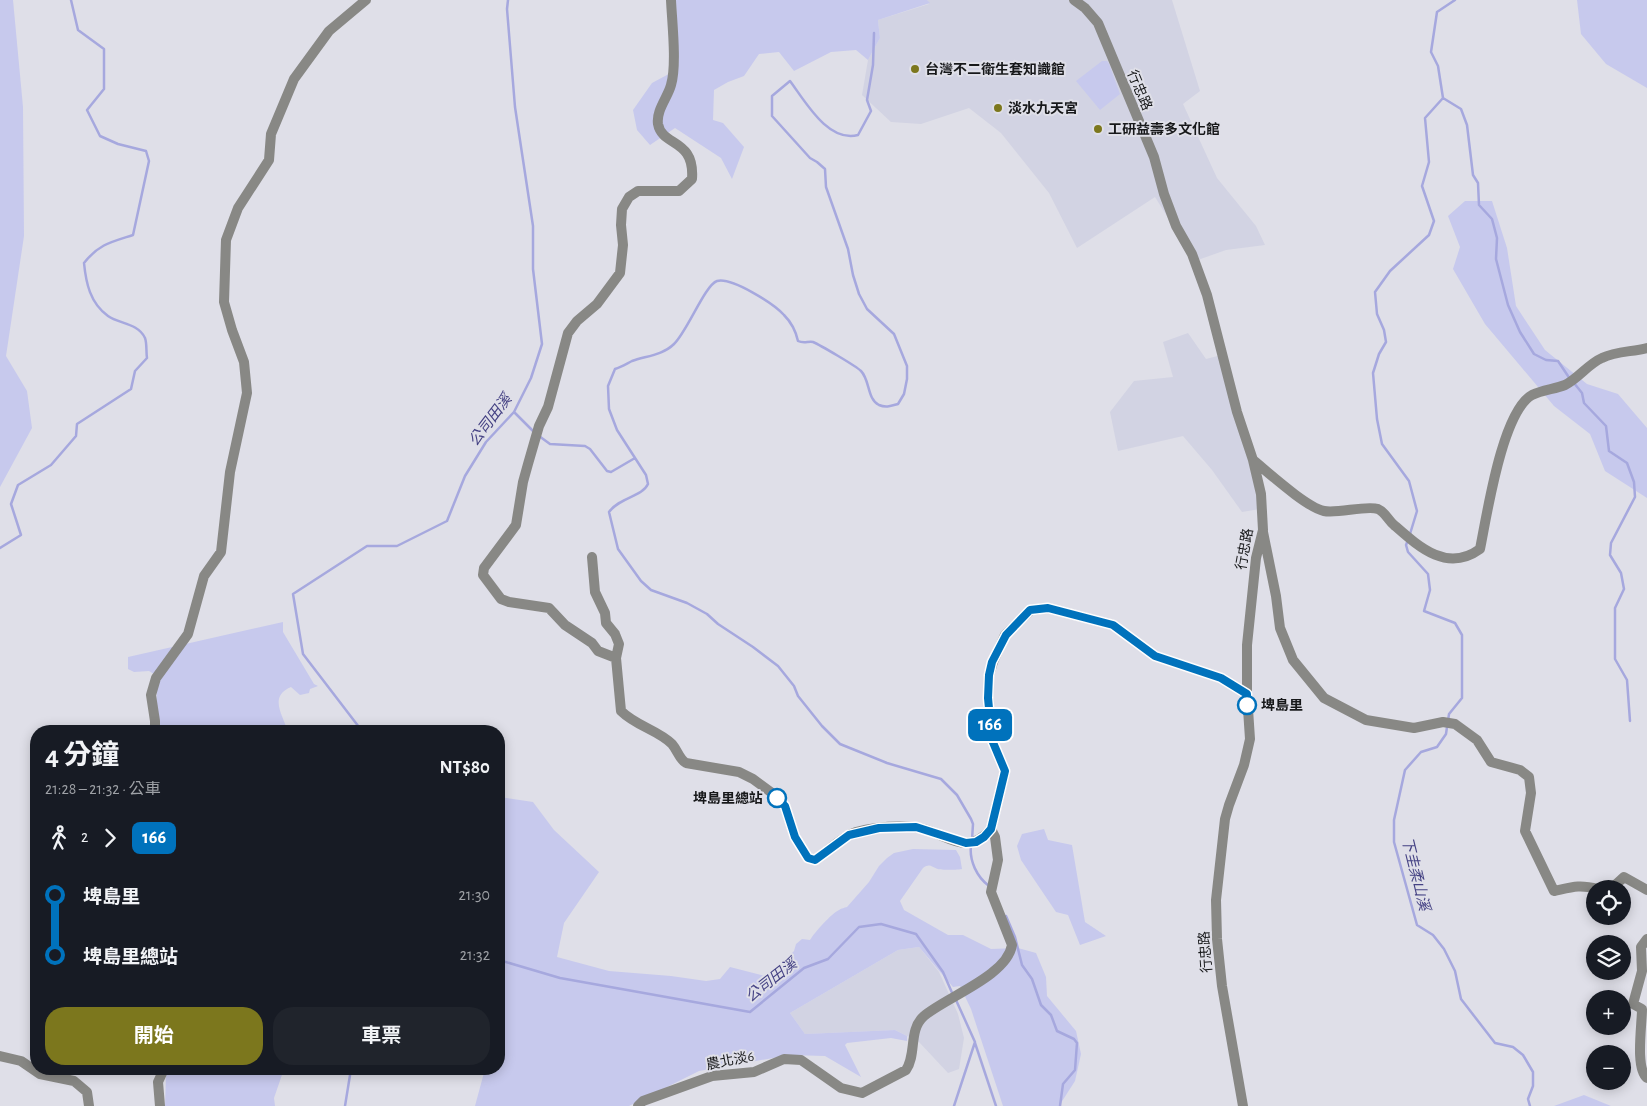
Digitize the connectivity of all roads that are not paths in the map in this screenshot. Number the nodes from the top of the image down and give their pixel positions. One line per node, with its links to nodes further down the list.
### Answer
1 (366, 0): 10 (street)
2 (671, 0): 8 (street)
3 (1074, 0): 5 (street, 行忠路)
4 (1647, 348): 5 (street)
5 (1253, 460): 6 (street, 行忠路)
6 (1263, 530): 9 (street, 行忠路); 13 (street)
7 (592, 557): 8 (street)
8 (616, 658): 11 (street)
9 (1247, 694): 11 (street); 24 (street, 行忠路)
10 (155, 725)
11 (991, 829): 23 (street, 農北淡6 / 農北淡6)
12 (1631, 881): 14 (street)
13 (1586, 886)
14 (1647, 890)
15 (1647, 939): 20 (street)
16 (0, 1056): 17 (street)
17 (30, 1067)
18 (45, 1075): 21 (street)
19 (161, 1075): 22 (street)
20 (1647, 1078)
21 (89, 1106)
22 (160, 1106)
23 (638, 1106)
24 (1243, 1106)

